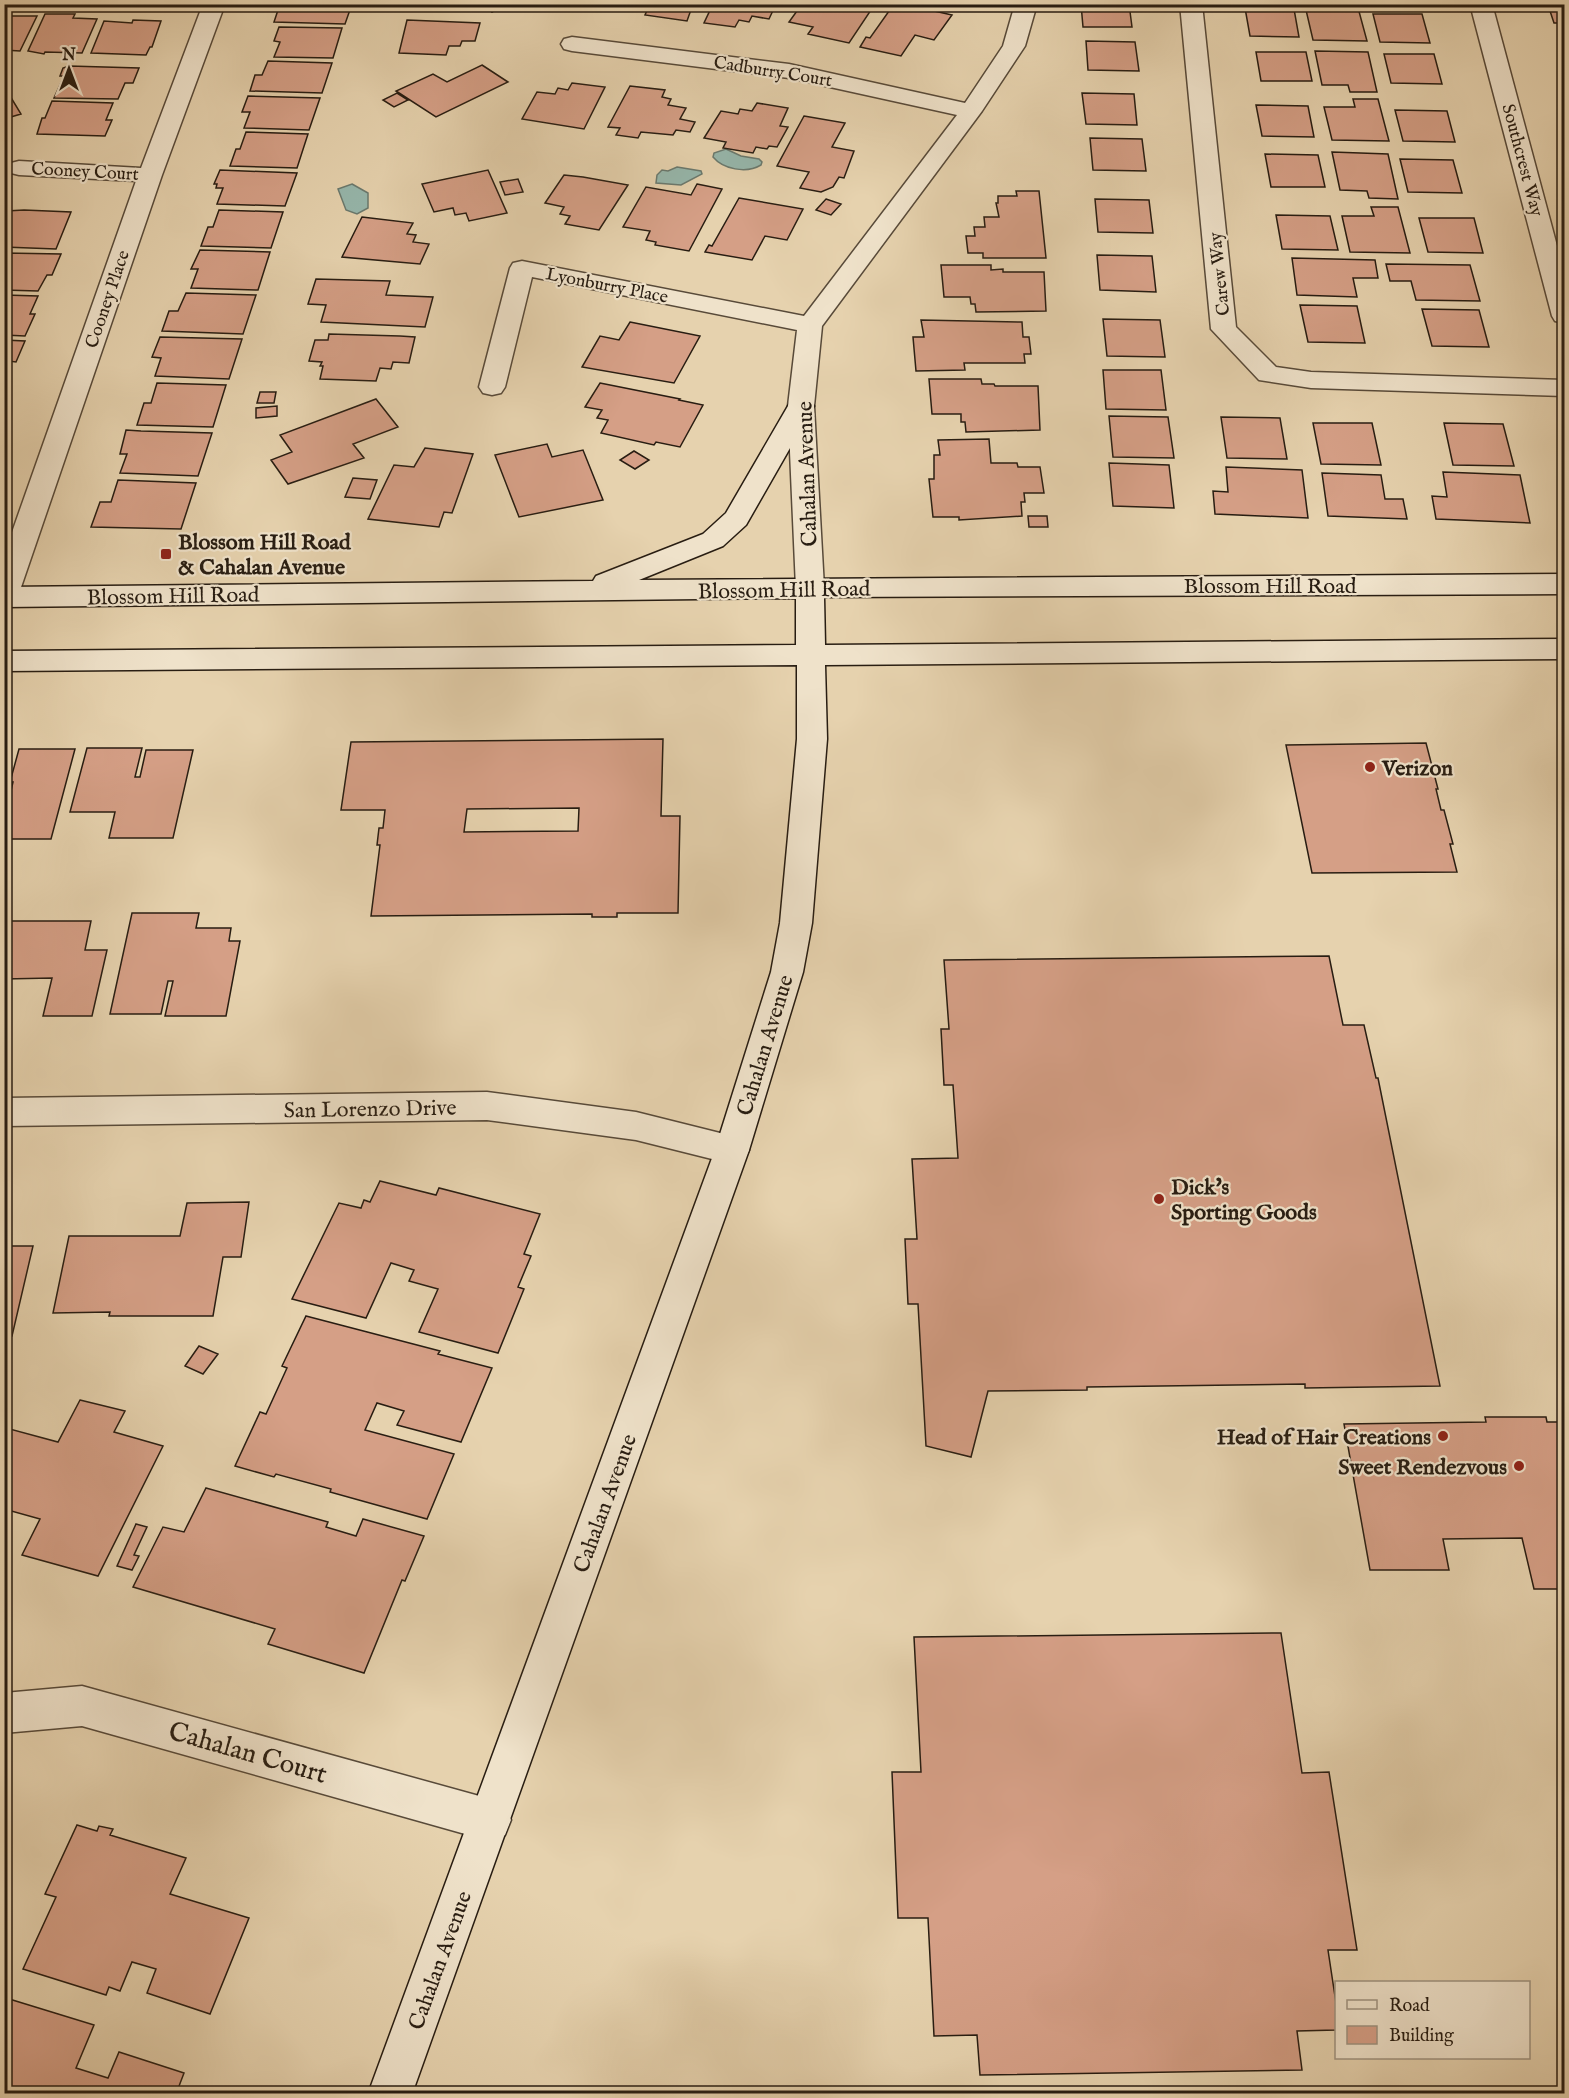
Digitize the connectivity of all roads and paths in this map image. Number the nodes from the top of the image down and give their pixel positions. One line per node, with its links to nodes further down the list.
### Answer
1 (214, 4): 8 (street, Cooney Place)
2 (1026, 4): 6 (street)
3 (1191, 4): 12 (street, Carew Way)
4 (1481, 4): 9 (street, Southcrest Way)
5 (572, 44): 6 (street, Cadburry Court)
6 (970, 111): 10 (street)
7 (19, 168): 8 (street, Cooney Court)
8 (150, 175): 17 (street, Cooney Place)
9 (1564, 316)
10 (810, 325): 11 (street, Lyonburry Place); 13 (street, Cahalan Avenue)
11 (492, 387)
12 (1564, 388)
13 (801, 406): 15 (street, Cahalan Avenue); 16 (street)
14 (1564, 584): 15 (street, Blossom Hill Road)
15 (810, 588): 16 (street, Blossom Hill Road); 19 (street, Cahalan Avenue)
16 (583, 591): 17 (street, Blossom Hill Road)
17 (4, 596)
18 (1564, 650): 19 (street)
19 (810, 656): 20 (street); 22 (street, Cahalan Avenue)
20 (4, 661)
21 (4, 1112): 22 (street, San Lorenzo Drive)
22 (732, 1150): 24 (street, Cahalan Avenue)
23 (4, 1713): 24 (street, Cahalan Court)
24 (490, 1820): 25 (street, Cahalan Avenue)
25 (390, 2094)

